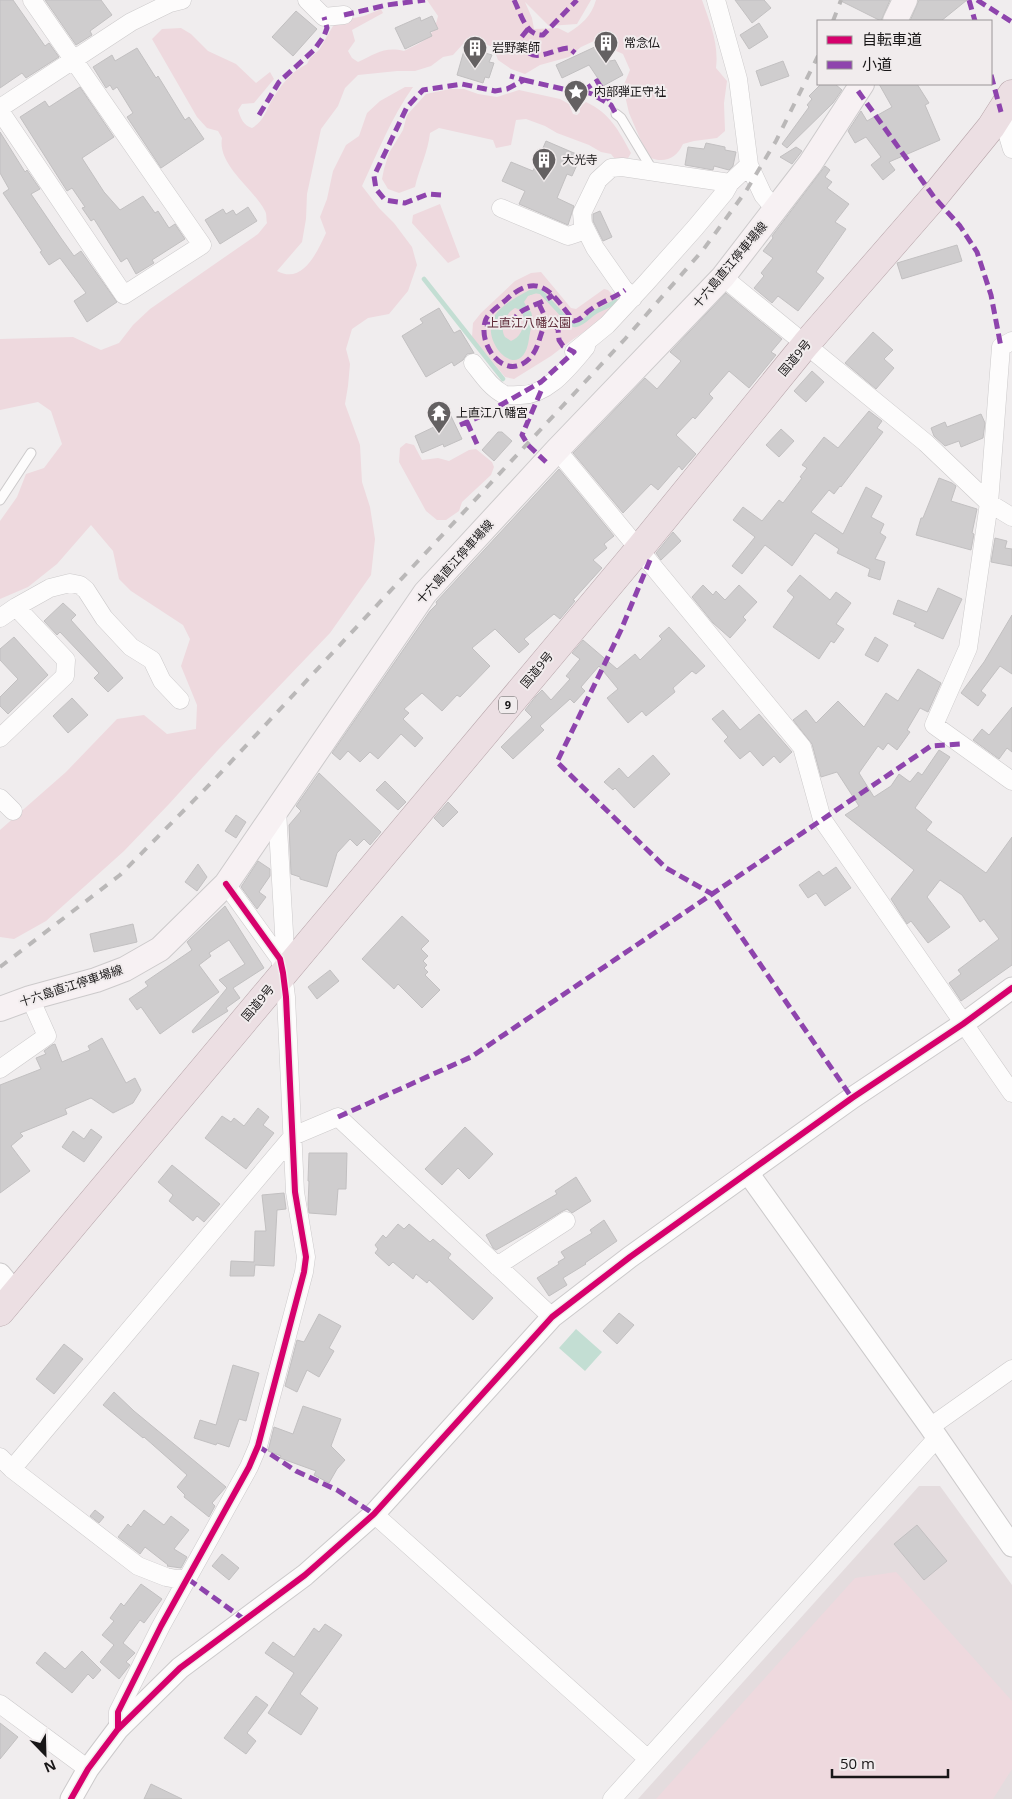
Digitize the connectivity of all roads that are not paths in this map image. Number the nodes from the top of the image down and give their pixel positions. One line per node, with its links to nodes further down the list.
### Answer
1 (32, 0): 8 (street)
2 (182, 0): 8 (street)
3 (306, 0): 6 (street)
4 (716, 0): 14 (street)
5 (906, 0): 7 (main road)
6 (344, 15)
7 (896, 20)
8 (74, 60): 11 (street); 11 (street)
9 (861, 85): 18 (main road, 十六島直江停車場線)
10 (1006, 103): 13 (street); 24 (highway, 国道9号 / 9)
11 (0, 110)
12 (616, 114): 15 (lane)
13 (1012, 149)
14 (749, 165): 16 (street); 18 (street)
15 (653, 171): 16 (street); 19 (street)
16 (730, 183): 21 (street)
17 (501, 208): 19 (street)
18 (776, 210): 20 (main road, 十六島直江停車場線)
19 (586, 230): 21 (street)
20 (723, 277): 24 (street); 27 (main road, 十六島直江停車場線)
21 (632, 298): 22 (street)
22 (607, 325): 25 (street); 26 (street)
23 (1012, 341): 30 (street)
24 (806, 344): 30 (street); 32 (highway, 国道9号 / 9)
25 (574, 352)
26 (473, 363)
27 (557, 450): 32 (street); 39 (main road, 十六島直江停車場線)
28 (31, 453): 29 (lane)
29 (0, 500)
30 (989, 503): 31 (street); 37 (street)
31 (1012, 517)
32 (640, 548): 42 (highway, 国道9号 / 9); 46 (street)
33 (16, 607): 34 (street); 35 (street); 36 (street)
34 (0, 618)
35 (180, 700)
36 (0, 738)
37 (1012, 781)
38 (0, 798): 40 (street)
39 (277, 810): 41 (main road, 十六島直江停車場線); 42 (street)
40 (13, 812)
41 (226, 884): 42 (street); 44 (main road, 十六島直江停車場線)
42 (281, 966): 49 (street); 53 (highway, 国道9号 / 9)
43 (1012, 988): 46 (street)
44 (30, 998): 45 (main road, 十六島直江停車場線); 47 (street)
45 (0, 1009)
46 (963, 1024): 48 (street); 50 (street)
47 (0, 1070)
48 (1012, 1093)
49 (293, 1136): 52 (street); 57 (street); 60 (street)
50 (748, 1173): 54 (street); 56 (street)
51 (566, 1221): 52 (street)
52 (497, 1266): 54 (street)
53 (5, 1293)
54 (552, 1317): 58 (street)
55 (1012, 1370): 56 (street)
56 (934, 1432): 59 (street); 63 (street)
57 (6, 1463): 60 (street)
58 (374, 1514): 62 (street); 63 (street)
59 (1012, 1546)
60 (188, 1579): 62 (street)
61 (0, 1704): 64 (street)
62 (118, 1729): 64 (street)
63 (648, 1759): 66 (street)
64 (88, 1770): 65 (street)
65 (71, 1799)
66 (612, 1799)

